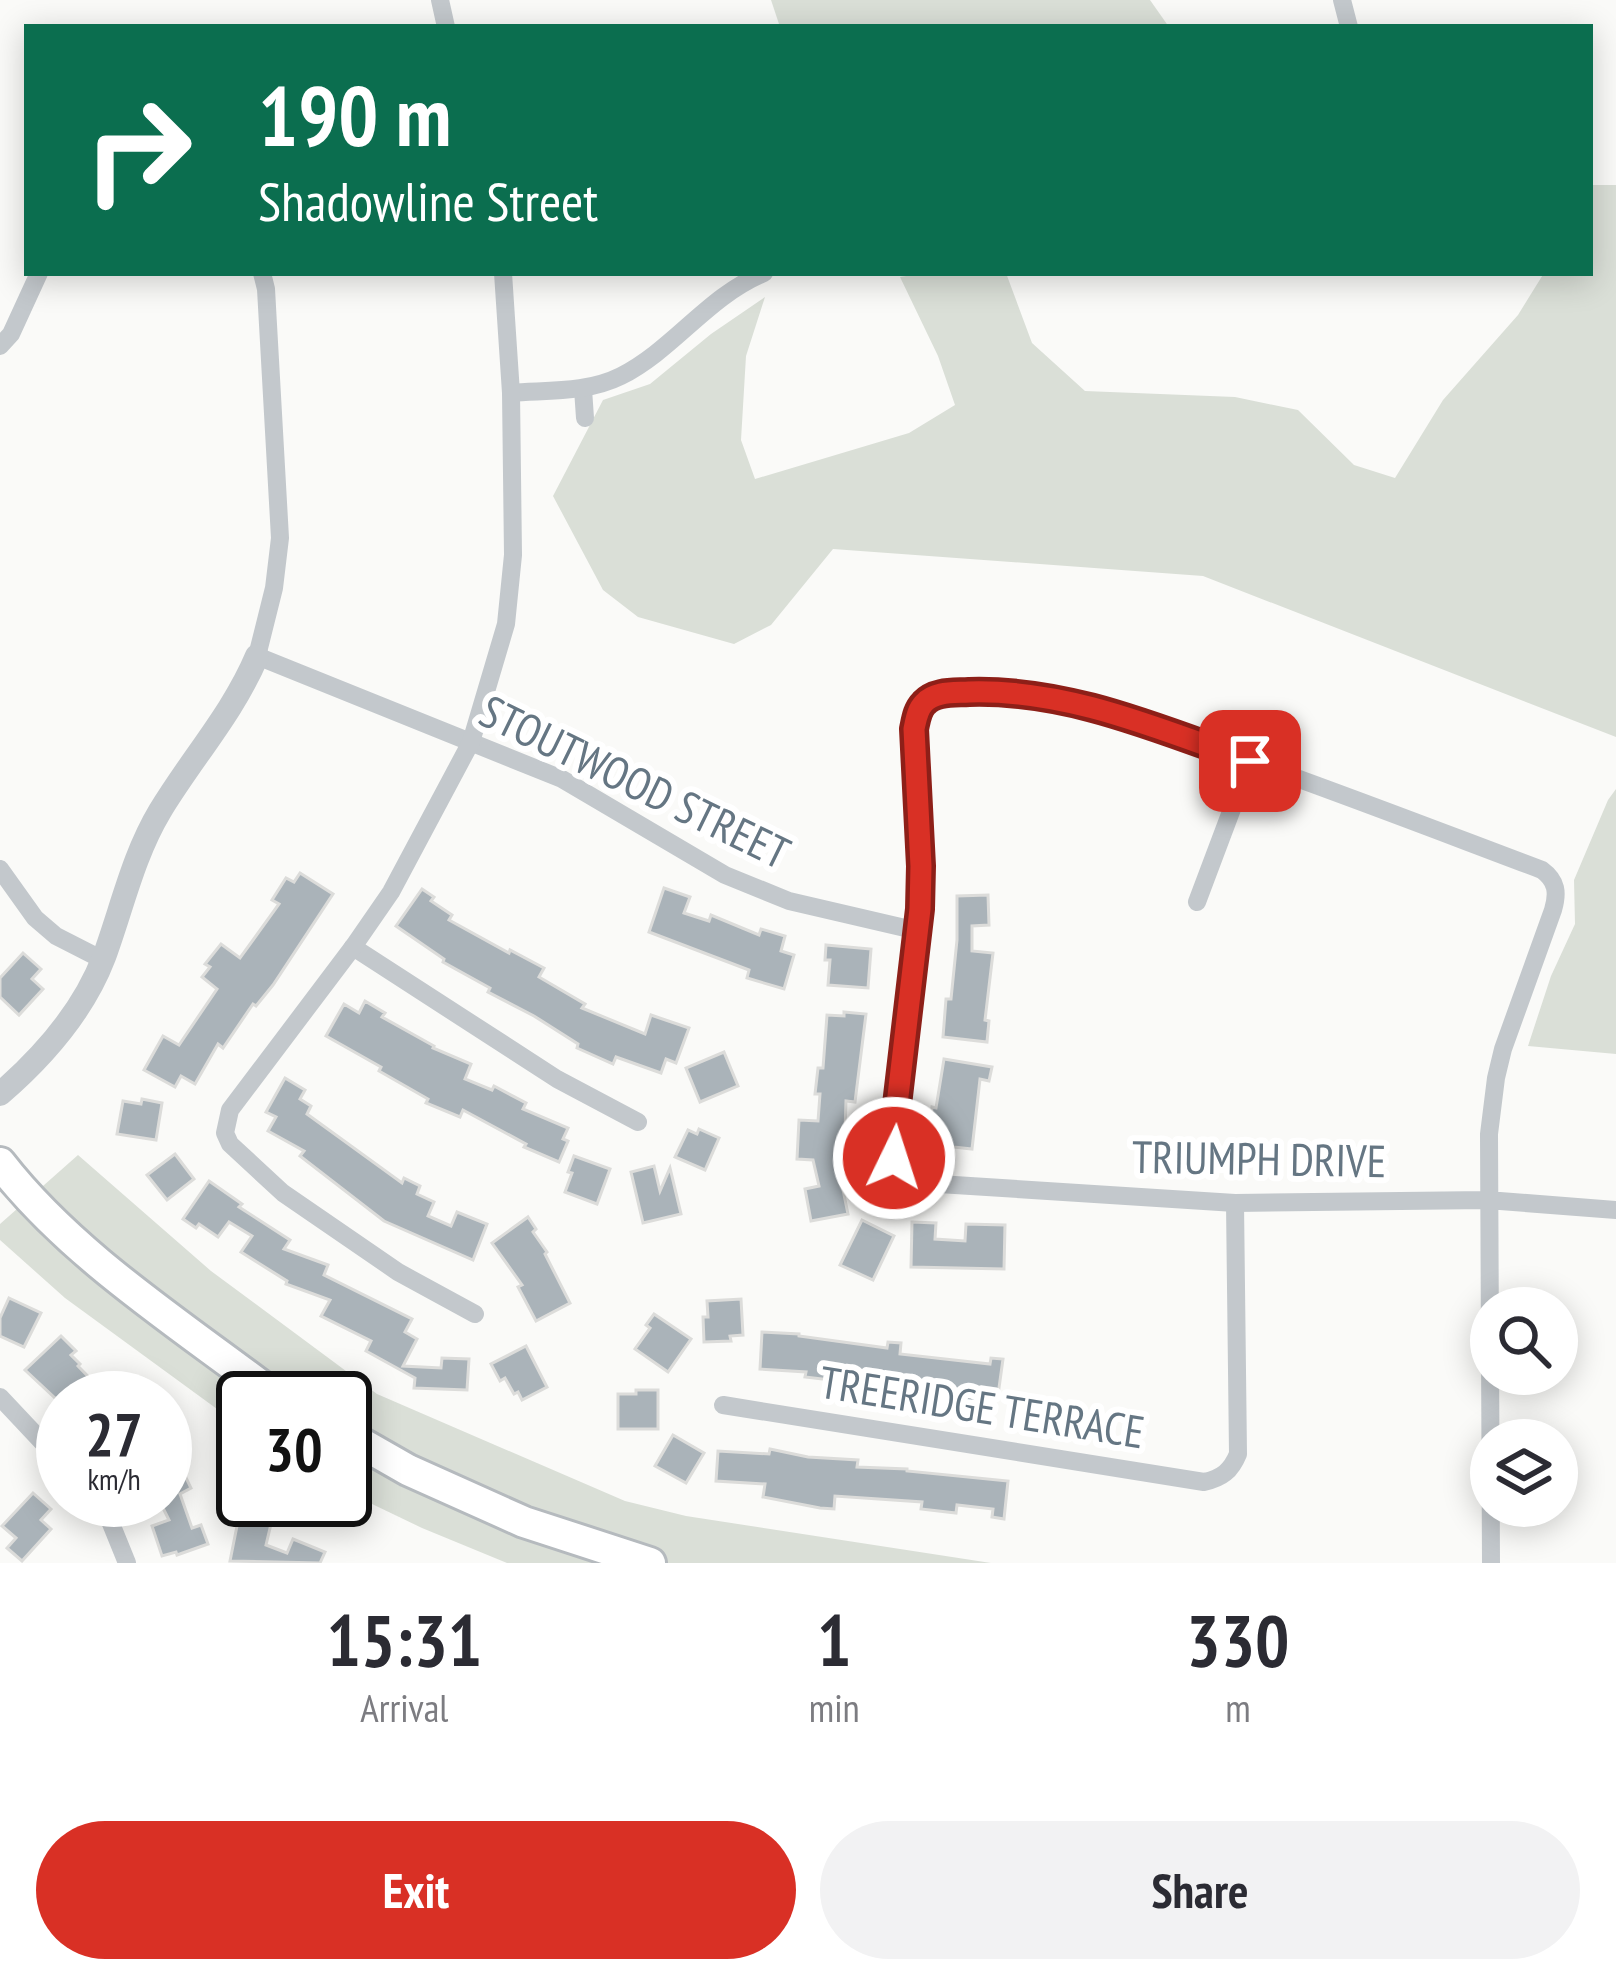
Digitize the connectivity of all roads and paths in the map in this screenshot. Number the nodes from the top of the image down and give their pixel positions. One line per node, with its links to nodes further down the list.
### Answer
1 (38, 276): 5 (street)
2 (262, 276): 9 (street)
3 (502, 276): 7 (street)
4 (759, 276): 6 (street)
5 (0, 346)
6 (583, 388): 7 (street); 8 (street)
7 (511, 393): 10 (street)
8 (585, 418)
9 (257, 656): 10 (street, STOUTWOOD STREET); 16 (street)
10 (471, 742): 14 (street, STOUTWOOD STREET); 15 (street)
11 (1250, 761): 13 (street); 14 (street); 20 (street)
12 (0, 869): 16 (street)
13 (1196, 902)
14 (918, 932): 21 (street, TRIUMPH DRIVE)
15 (353, 947): 18 (street); 23 (street)
16 (103, 960): 17 (street)
17 (0, 1094)
18 (638, 1122)
19 (0, 1163): 24 (main road)
20 (1487, 1200): 21 (street, TRIUMPH DRIVE); 22 (street, TRIUMPH DRIVE); 32 (street)
21 (1235, 1203): 26 (street, TREERIDGE TERRACE)
22 (1616, 1210)
23 (475, 1314)
24 (241, 1371)
25 (0, 1397): 27 (street)
26 (723, 1405)
27 (36, 1435)
28 (372, 1449): 31 (main road)
29 (112, 1527): 30 (street)
30 (127, 1563)
31 (650, 1563)
32 (1491, 1563)

